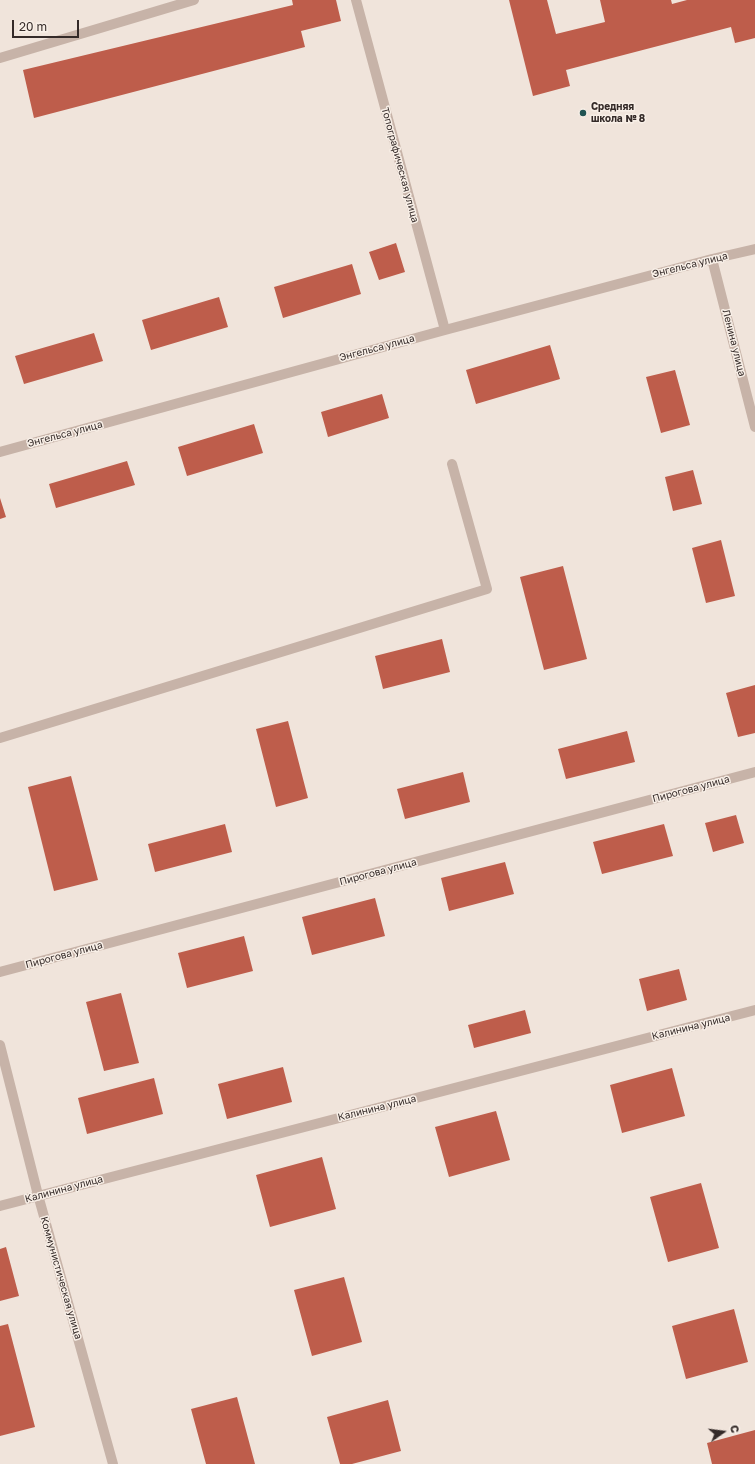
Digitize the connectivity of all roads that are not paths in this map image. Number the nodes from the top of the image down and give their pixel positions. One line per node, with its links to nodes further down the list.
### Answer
1 (194, 0): 3 (street)
2 (356, 0): 6 (street, Топографическая улица)
3 (0, 58)
4 (755, 249): 5 (street, Энгельса улица)
5 (712, 259): 6 (street, Энгельса улица); 7 (street, Ленина улица)
6 (444, 330): 8 (street, Энгельса улица)
7 (755, 427)
8 (0, 452)
9 (452, 464): 10 (street)
10 (0, 738)
11 (755, 772): 12 (street, Пирогова улица)
12 (0, 972)
13 (755, 1010): 16 (street, Калинина улица)
14 (0, 1045): 15 (street, Коммунистическая улица)
15 (2, 1065): 16 (street, Коммунистическая улица)
16 (38, 1195): 17 (street, Калинина улица); 18 (street, Коммунистическая улица)
17 (0, 1206)
18 (113, 1464)

